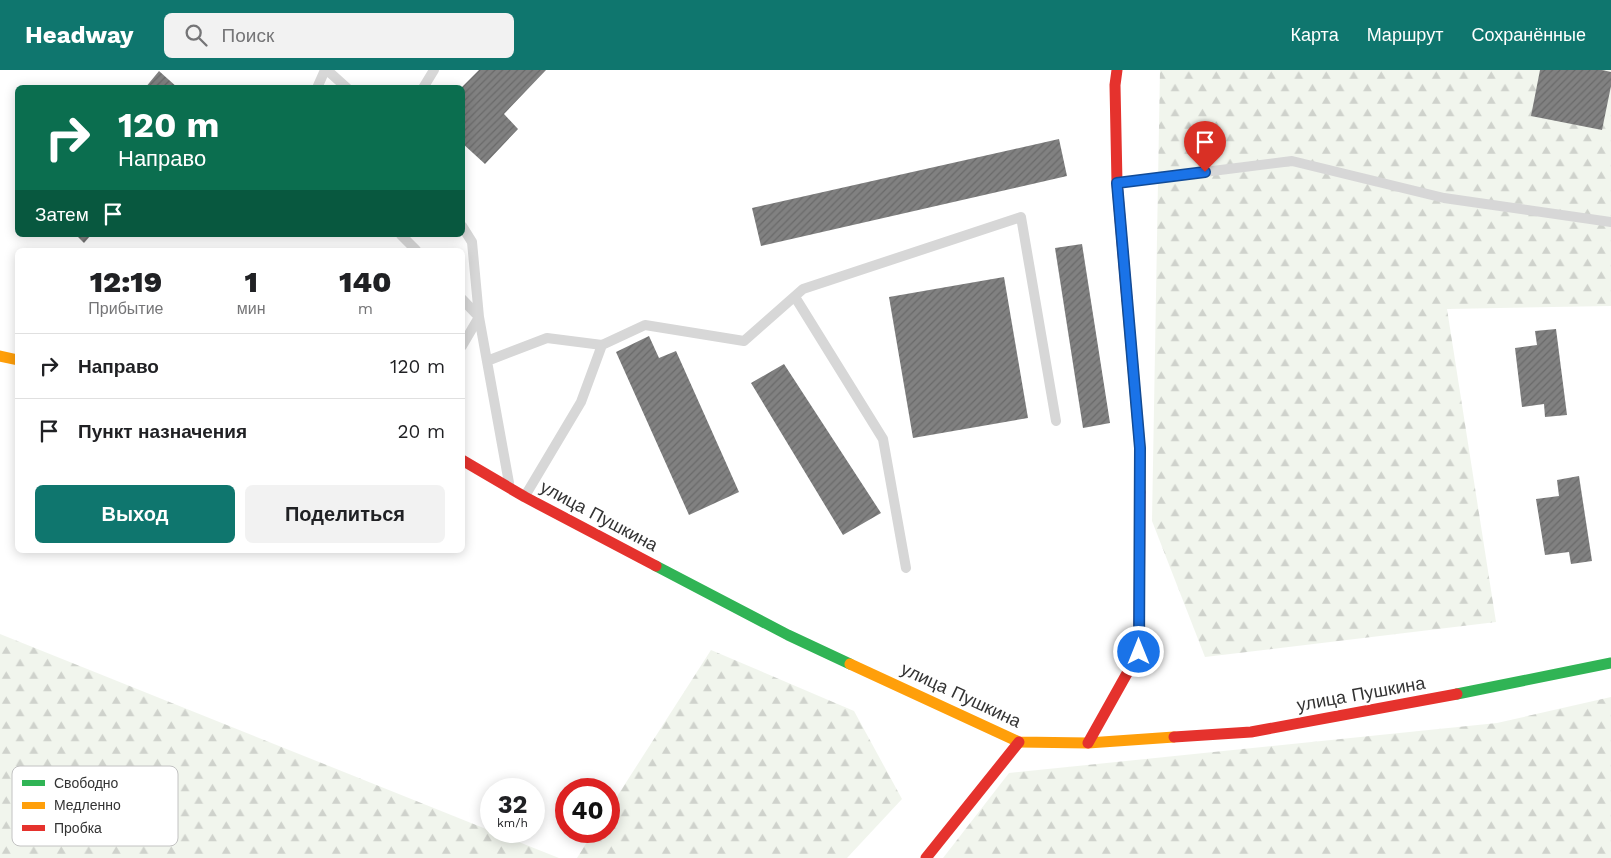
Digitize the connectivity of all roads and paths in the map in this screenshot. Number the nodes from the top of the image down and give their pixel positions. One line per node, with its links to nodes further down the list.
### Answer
1 (326, 70): 4 (lane); 5 (lane)
2 (434, 70): 6 (lane)
3 (1118, 70): 7 (street)
4 (318, 85)
5 (344, 85)
6 (425, 85)
7 (1117, 183): 8 (lane); 27 (street)
8 (1611, 222)
9 (465, 231): 14 (lane)
10 (403, 237): 11 (lane)
11 (414, 248)
12 (794, 297): 16 (lane); 20 (lane); 24 (lane)
13 (465, 302): 14 (lane)
14 (480, 317): 15 (lane); 19 (lane)
15 (465, 341)
16 (602, 345): 19 (lane); 23 (lane)
17 (0, 356): 18 (street)
18 (15, 359)
19 (488, 361): 22 (lane)
20 (1056, 421)
21 (465, 462): 22 (street, улица Пушкина)
22 (510, 488): 23 (street, улица Пушкина)
23 (525, 496): 26 (street, улица Пушкина)
24 (906, 568)
25 (1611, 663): 27 (street, улица Пушкина)
26 (1019, 742): 27 (street, улица Пушкина); 28 (street)
27 (1088, 743)
28 (926, 858)

